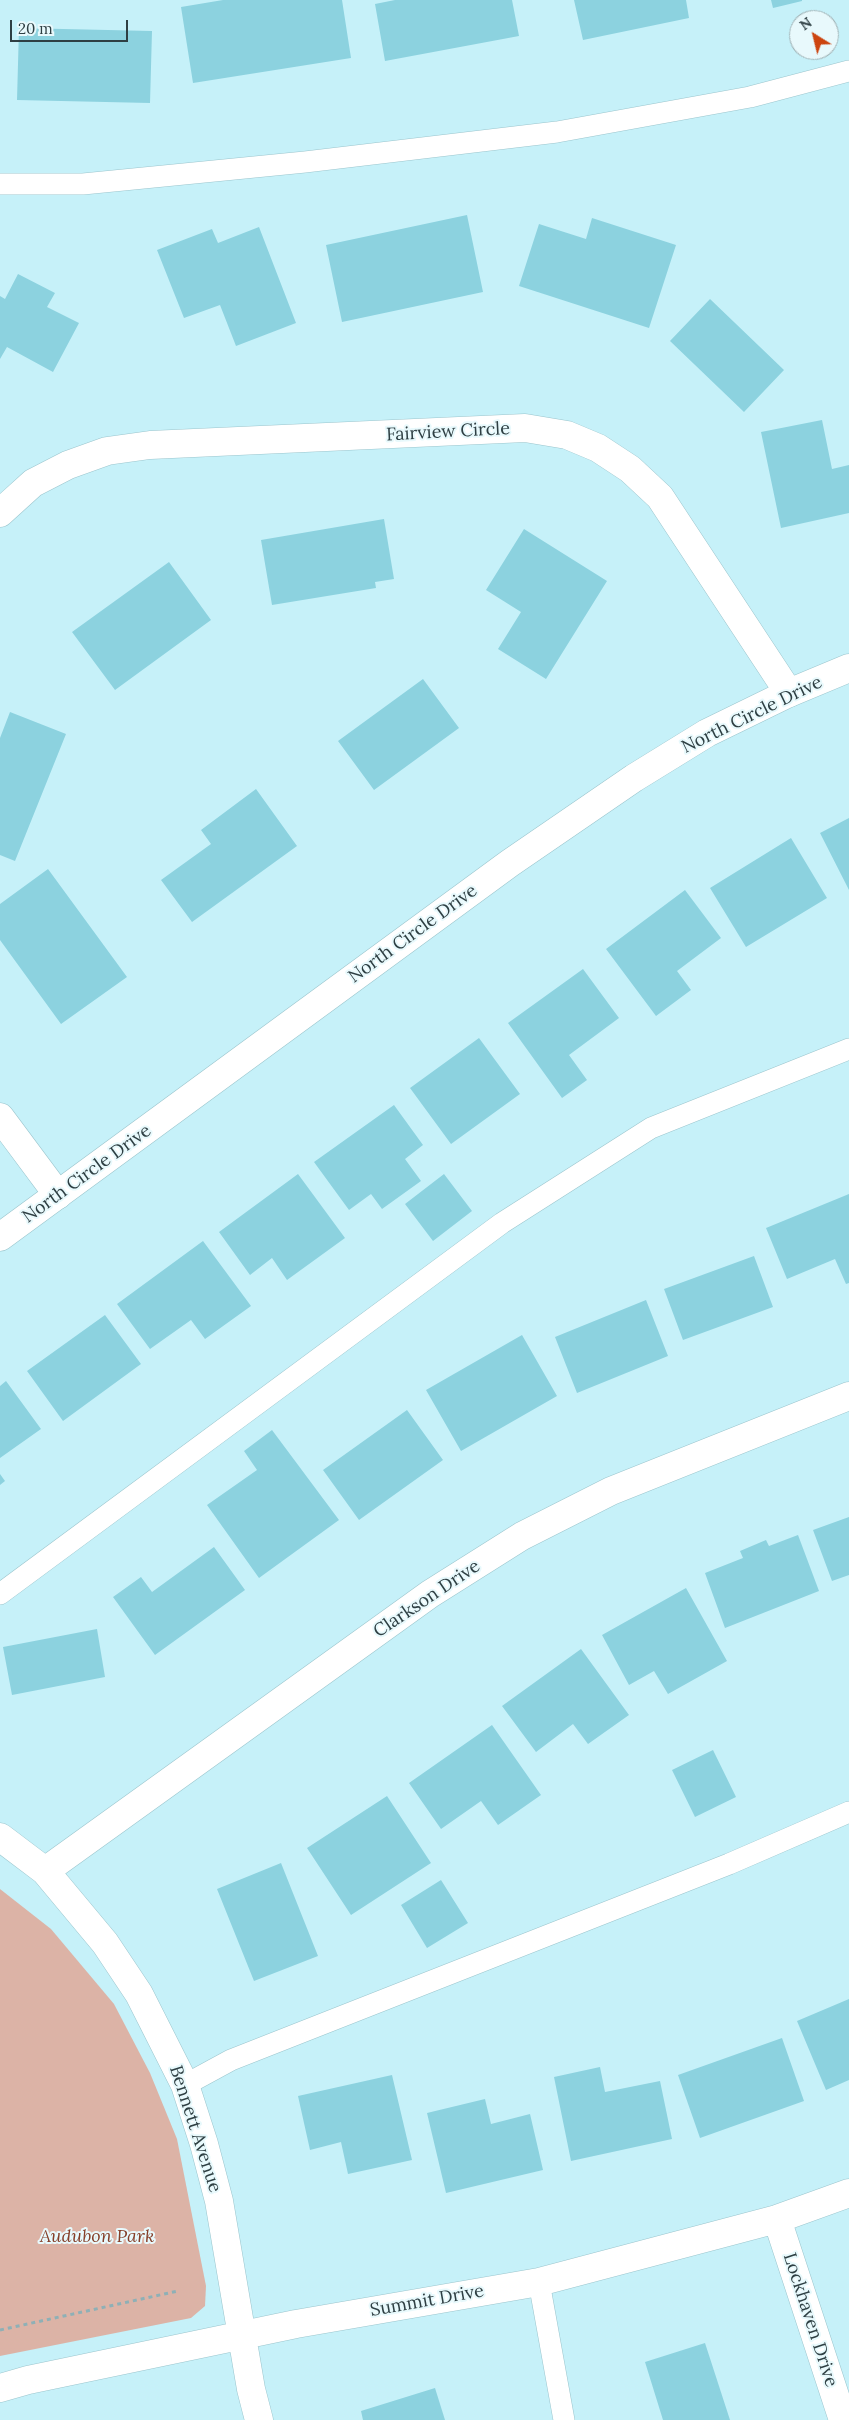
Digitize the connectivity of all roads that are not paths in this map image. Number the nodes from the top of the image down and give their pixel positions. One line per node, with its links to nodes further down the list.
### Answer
1 (849, 71): 2 (lane)
2 (0, 184)
3 (0, 513): 5 (street, Fairview Circle)
4 (849, 668): 5 (street, North Circle Drive)
5 (790, 693): 8 (street, North Circle Drive)
6 (849, 1050): 11 (lane)
7 (0, 1117): 8 (street)
8 (58, 1195): 9 (street, North Circle Drive)
9 (0, 1237)
10 (849, 1396): 14 (street, Clarkson Drive)
11 (0, 1594)
12 (849, 1812): 15 (lane)
13 (0, 1837): 14 (street, Bennett Avenue)
14 (45, 1871): 15 (street, Bennett Avenue)
15 (185, 2086): 19 (street, Bennett Avenue)
16 (849, 2193): 17 (street, Summit Drive)
17 (777, 2219): 18 (street, Summit Drive); 23 (street, Lockhaven Drive)
18 (540, 2282): 19 (street, Summit Drive); 22 (lane)
19 (242, 2335): 20 (street, Summit Drive); 21 (street, Bennett Avenue)
20 (0, 2388)
21 (259, 2420)
22 (564, 2420)
23 (843, 2420)

